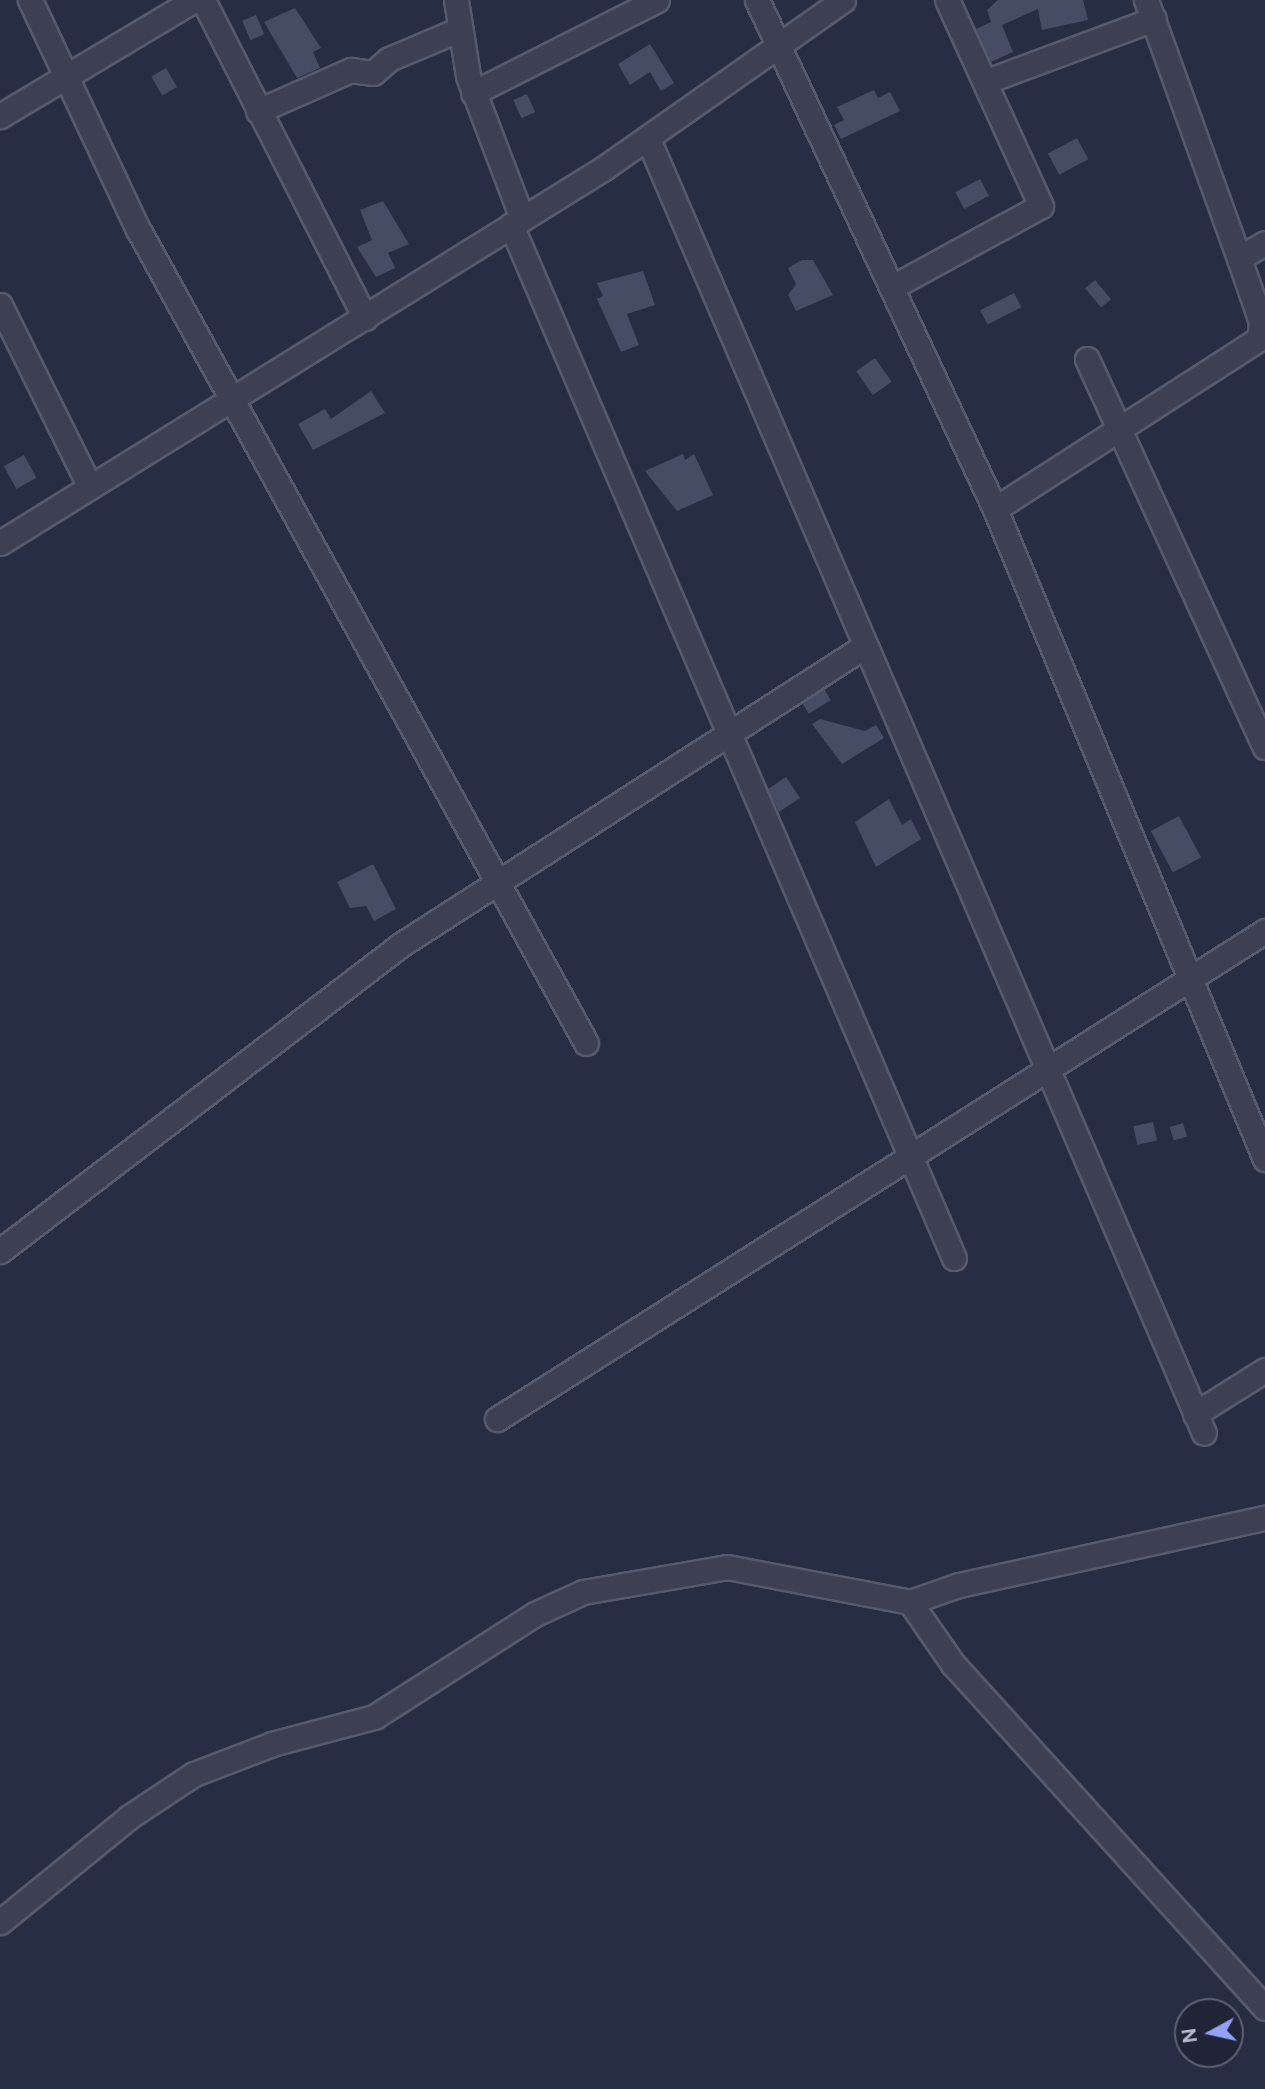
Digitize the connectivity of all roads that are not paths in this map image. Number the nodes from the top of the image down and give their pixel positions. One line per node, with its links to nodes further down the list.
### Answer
1 (30, 0): 12 (street)
2 (194, 0): 12 (street)
3 (203, 0): 15 (street)
4 (456, 0): 10 (street)
5 (757, 0): 11 (street)
6 (843, 0): 11 (street)
7 (947, 0): 13 (street)
8 (647, 3): 14 (street)
9 (1150, 9): 13 (street); 20 (street)
10 (460, 29): 14 (street); 15 (street)
11 (779, 43): 17 (street); 21 (street)
12 (68, 80): 16 (street); 26 (street)
13 (987, 81): 21 (street)
14 (473, 93): 18 (street)
15 (258, 111): 23 (street)
16 (0, 116)
17 (648, 139): 18 (street); 31 (street)
18 (517, 221): 23 (street); 32 (street)
19 (1265, 243): 20 (street)
20 (1239, 258): 24 (street)
21 (894, 286): 29 (street)
22 (0, 305): 28 (street)
23 (365, 318): 26 (street)
24 (1262, 345): 27 (street)
25 (1087, 359): 27 (street)
26 (231, 398): 28 (street); 34 (street)
27 (1119, 428): 29 (street); 33 (street)
28 (89, 485): 30 (street)
29 (995, 509): 36 (street)
30 (0, 543)
31 (864, 646): 32 (street); 38 (street)
32 (728, 734): 34 (street); 39 (street)
33 (1265, 747)
34 (499, 882): 37 (street); 41 (street)
35 (1265, 932): 36 (street)
36 (1191, 980): 38 (street); 40 (street)
37 (586, 1043)
38 (1047, 1070): 39 (street); 43 (street)
39 (910, 1157): 42 (street); 44 (street)
40 (1265, 1158)
41 (0, 1251)
42 (954, 1258)
43 (1265, 1370)
44 (497, 1419)
45 (1265, 1518): 46 (street)
46 (910, 1602): 47 (street); 48 (street)
47 (0, 1922)
48 (1265, 2008)

